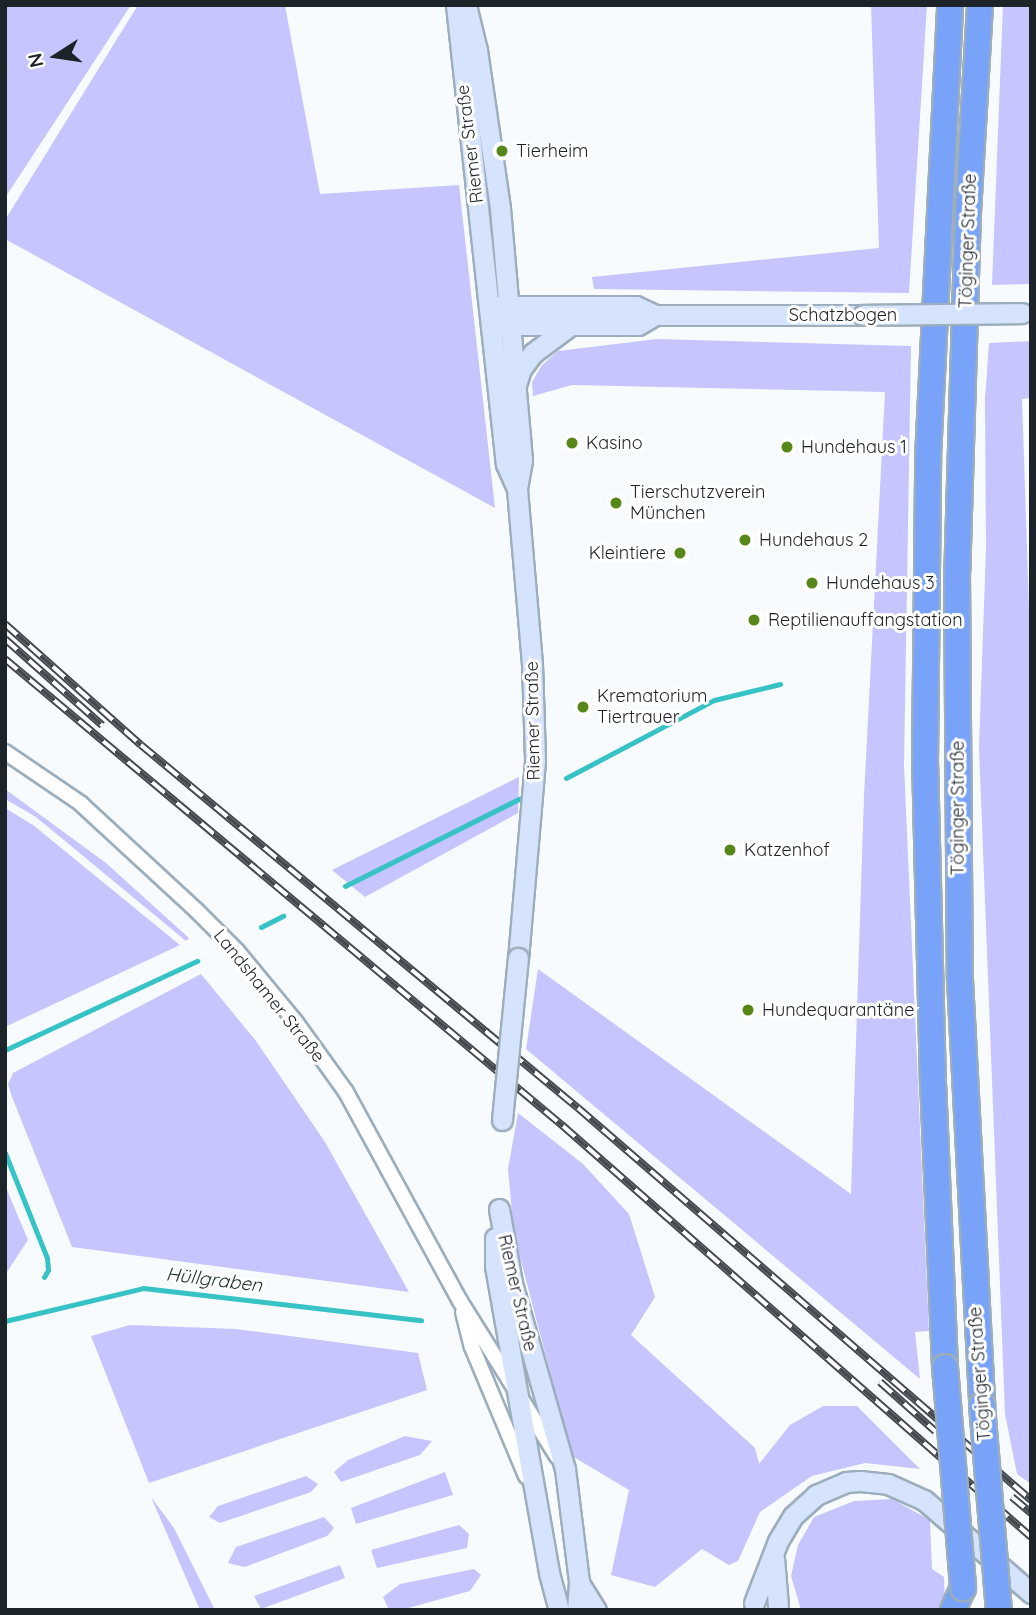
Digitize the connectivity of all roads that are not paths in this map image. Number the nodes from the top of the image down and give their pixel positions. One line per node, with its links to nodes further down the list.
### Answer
1 (456, 5): 9 (street, Riemer Straße)
2 (466, 5): 7 (street, Riemer Straße)
3 (950, 5): 24 (highway, Töginger Straße, bridge)
4 (980, 5): 6 (highway, Töginger Straße)
5 (993, 5): 6 (highway)
6 (974, 117): 30 (highway, Töginger Straße, bridge)
7 (509, 306): 9 (street, Schatzbogen); 10 (street, Schatzbogen); 11 (street, Riemer Straße)
8 (1026, 313): 10 (street, Schatzbogen, bridge)
9 (489, 315): 11 (street, Schatzbogen); 14 (street, Riemer Straße)
10 (655, 315): 12 (street, Schatzbogen)
11 (511, 326): 12 (street, Schatzbogen); 13 (street, Riemer Straße)
12 (568, 327): 13 (street)
13 (516, 387): 14 (street, Riemer Straße)
14 (517, 489): 16 (street, Riemer Straße, bridge)
15 (5, 752): 17 (street, Landshamer Straße)
16 (502, 1120)
17 (460, 1301): 18 (street, Landshamer Straße); 20 (street, Landshamer Straße)
18 (520, 1398): 19 (street, Landshamer Straße); 19 (street, Riemer Straße); 20 (street, Riemer Straße)
19 (565, 1469): 22 (street, Riemer Straße)
20 (534, 1491): 27 (street, Riemer Straße)
21 (774, 1553): 23 (street); 25 (street); 26 (street)
22 (579, 1583): 28 (street, Riemer Straße); 29 (street)
23 (1031, 1593)
24 (961, 1602)
25 (748, 1606): 26 (street)
26 (781, 1608)
27 (559, 1610)
28 (578, 1610)
29 (596, 1610)
30 (999, 1610)

